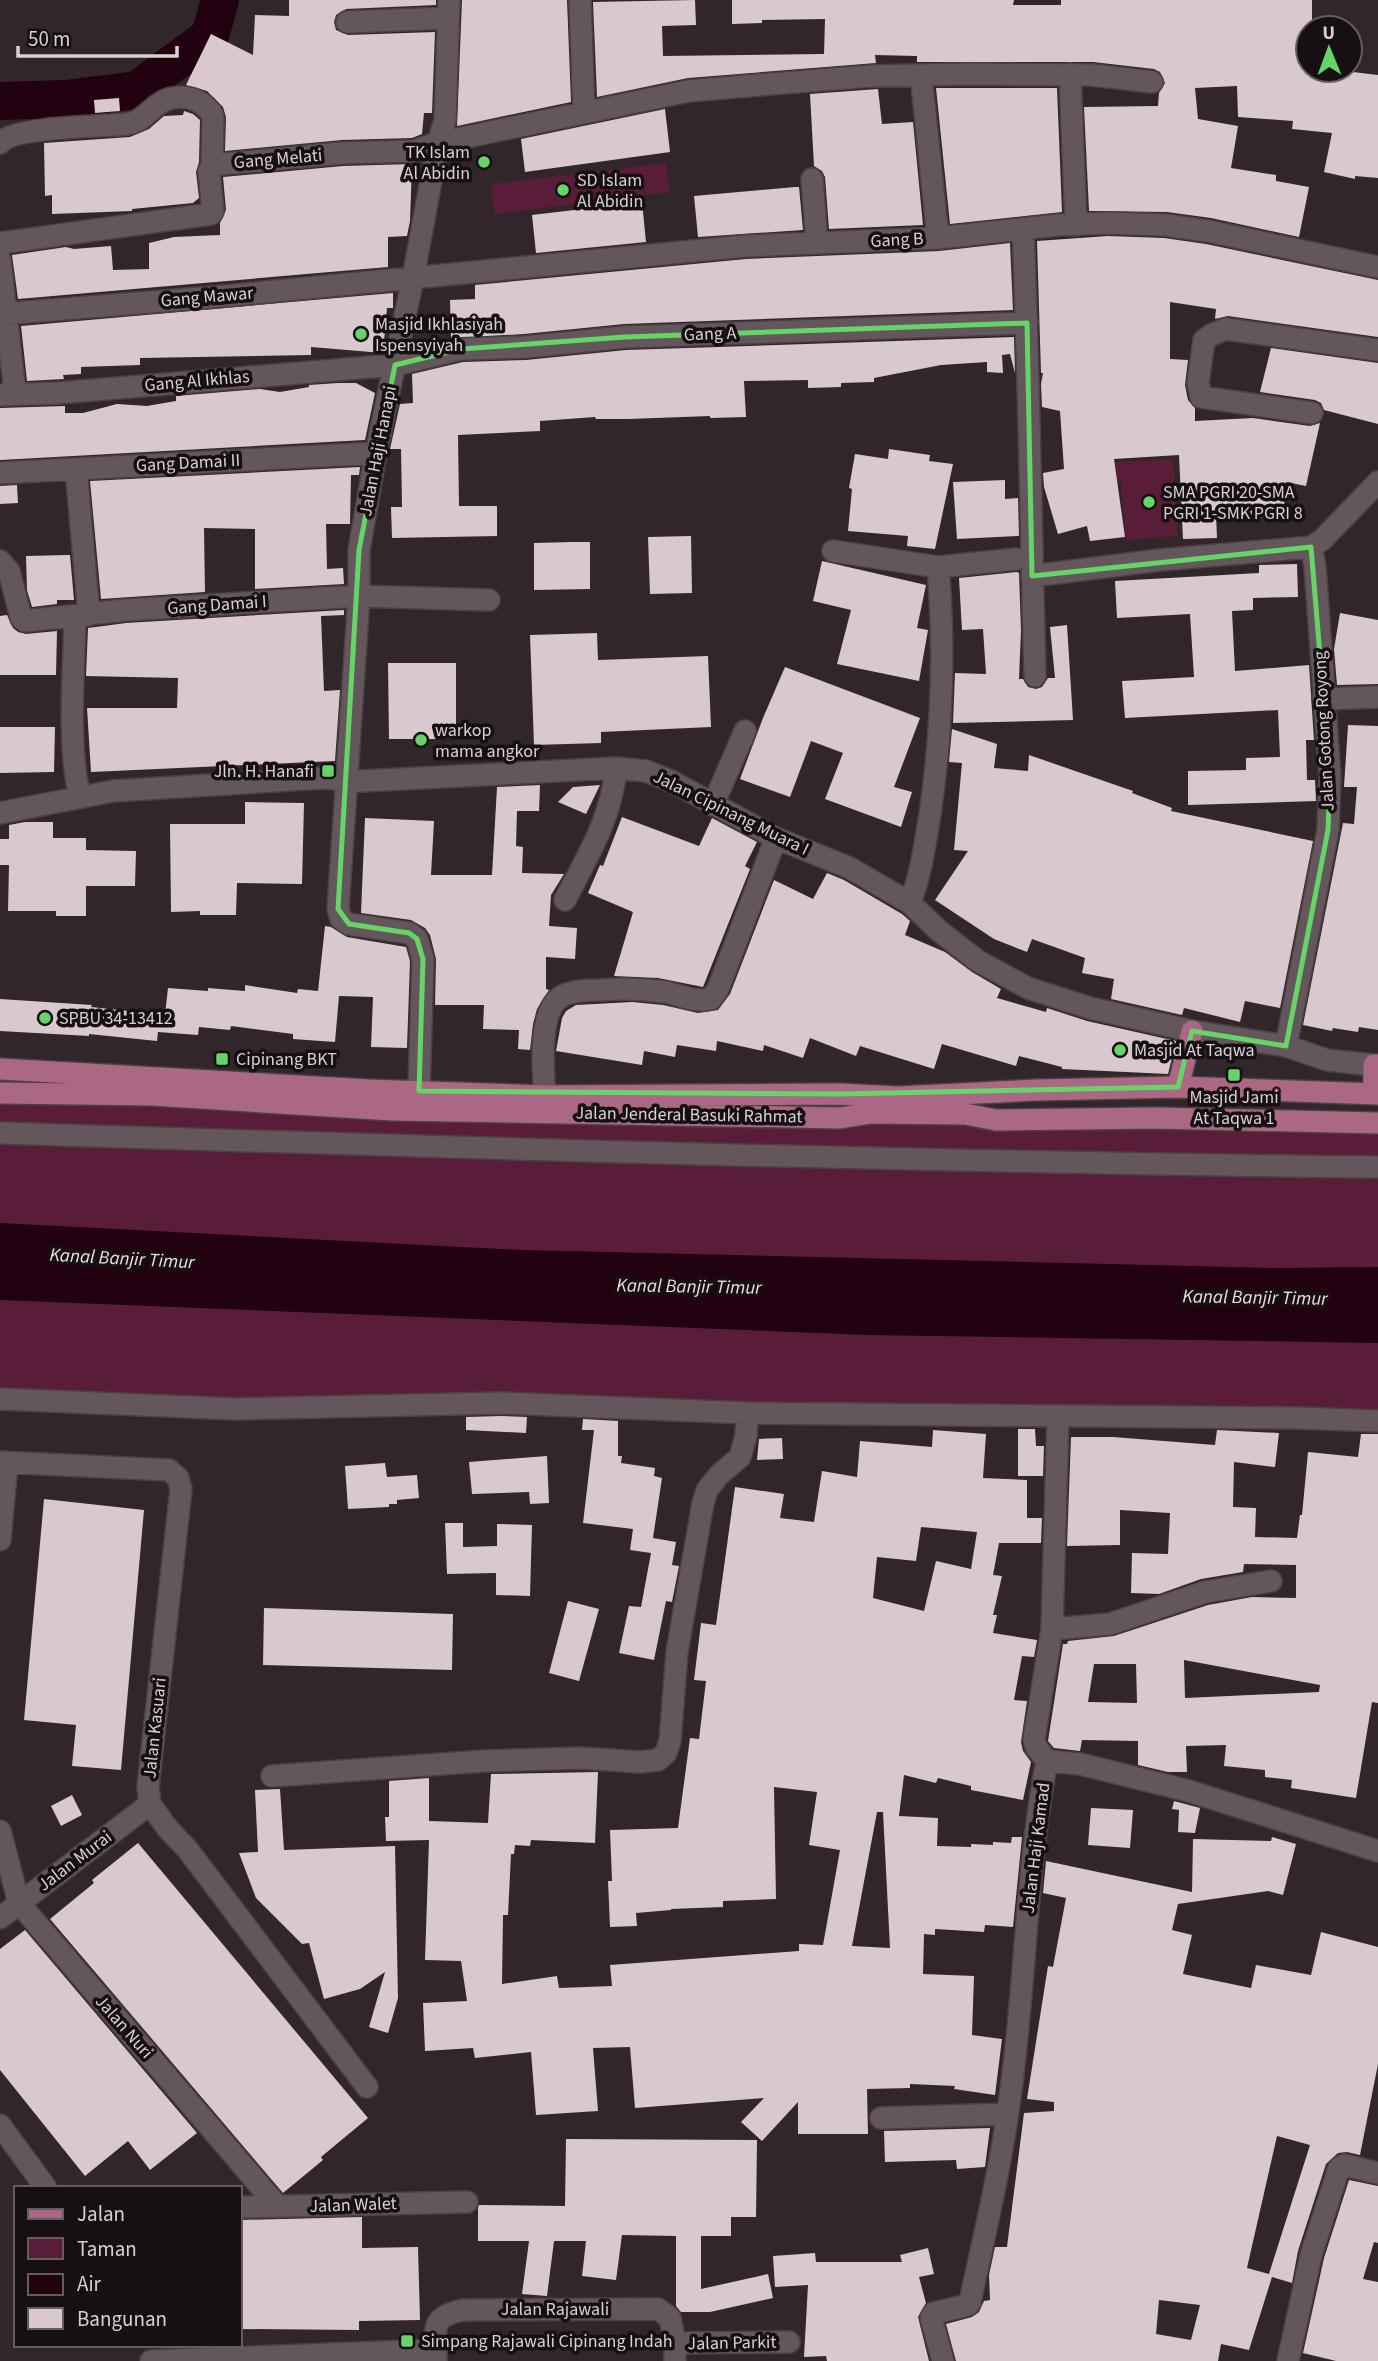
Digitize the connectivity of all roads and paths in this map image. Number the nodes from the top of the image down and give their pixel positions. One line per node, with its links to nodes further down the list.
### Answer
1 (580, 0): 7 (street)
2 (448, 9): 3 (street); 9 (street, Jalan Haji Hanapi)
3 (346, 22)
4 (1070, 74): 5 (street, Gang Melati); 6 (street, Gang Melati); 12 (street)
5 (921, 75): 7 (street, Gang Melati); 14 (street)
6 (1152, 82)
7 (584, 111): 9 (street, Gang Melati)
8 (0, 143): 10 (street)
9 (438, 143): 10 (street, Gang Melati); 19 (street, Jalan Haji Hanapi)
10 (212, 165): 15 (street, Gang Melati)
11 (812, 179): 16 (street)
12 (1076, 225): 13 (street, Gang B); 18 (street, Gang B)
13 (1023, 229): 14 (street, Gang B); 21 (street)
14 (938, 238): 16 (street, Gang B)
15 (0, 243)
16 (817, 243): 19 (street, Gang B)
17 (0, 260): 20 (street)
18 (1378, 267)
19 (413, 278): 20 (street, Gang Mawar); 23 (street, Jalan Haji Hanapi)
20 (3, 314): 24 (street)
21 (1027, 323): 23 (street, Gang A); 35 (street)
22 (1378, 350): 25 (street)
23 (395, 365): 24 (street, Gang Al Ikhlas); 26 (street, Jalan Haji Hanapi)
24 (8, 394)
25 (1312, 413)
26 (376, 453): 27 (street, Gang Damai II); 36 (street, Jalan Haji Hanapi)
27 (76, 469): 28 (street, Gang Damai II); 38 (street)
28 (0, 473)
29 (1378, 482): 30 (street)
30 (1311, 547): 35 (street); 41 (street, Jalan Gotong Royong)
31 (833, 551): 34 (street)
32 (1016, 559): 34 (street)
33 (0, 561): 38 (street, Gang Damai I)
34 (938, 567): 50 (street)
35 (1032, 576): 39 (street)
36 (359, 596): 37 (street, Gang Damai I); 38 (street, Gang Damai I); 44 (street, Jalan Haji Hanapi)
37 (489, 600)
38 (82, 616): 45 (street)
39 (1035, 676)
40 (1378, 697): 41 (street)
41 (1324, 699): 52 (street, Jalan Gotong Royong)
42 (745, 731): 46 (street)
43 (616, 768): 44 (street, Jalan Cipinang Muara I); 46 (street, Jalan Cipinang Muara I); 49 (street)
44 (347, 780): 45 (street, Jalan Cipinang Muara I); 56 (street, Jalan Haji Hanapi)
45 (80, 797): 47 (street, Jalan Cipinang Muara I)
46 (713, 805): 48 (street, Jalan Cipinang Muara I)
47 (0, 813)
48 (776, 838): 50 (street, Jalan Cipinang Muara I); 59 (street)
49 (565, 900)
50 (910, 903): 51 (street, Jalan Cipinang Muara I)
51 (1192, 1031): 52 (street, Jalan Cipinang Muara I); 55 (main road)
52 (1286, 1046): 53 (street, Jalan Cipinang Muara I)
53 (1376, 1065): 58 (main road)
54 (0, 1069): 56 (main road, Jalan Jenderal Basuki Rahmat)
55 (1178, 1087): 58 (main road, Jalan Jenderal Basuki Rahmat); 59 (main road, Jalan Jenderal Basuki Rahmat)
56 (419, 1091): 59 (main road, Jalan Jenderal Basuki Rahmat)
57 (0, 1093): 60 (main road, Jalan Jenderal Basuki Rahmat)
58 (1376, 1094)
59 (545, 1096)
60 (1378, 1123)
61 (0, 1133): 62 (street)
62 (1378, 1167)
63 (0, 1399): 64 (street)
64 (747, 1413): 65 (street); 72 (street)
65 (1058, 1416): 66 (street); 70 (street)
66 (1378, 1421)
67 (3, 1463): 68 (street); 73 (street, Jalan Kasuari)
68 (0, 1540)
69 (1271, 1581): 70 (street)
70 (1052, 1629): 71 (street)
71 (1047, 1761): 75 (street, Jalan Haji Kamad); 79 (street, Jalan Haji Kamad)
72 (272, 1776)
73 (150, 1804): 76 (street, Jalan Murai); 78 (street, Jalan Kasuari)
74 (0, 1831): 76 (street, Jalan Nuri)
75 (1378, 1851)
76 (19, 1903): 77 (street, Jalan Murai); 86 (street, Jalan Nuri)
77 (0, 1918)
78 (367, 2087)
79 (1007, 2114): 80 (street); 91 (street, Jalan Haji Kamad)
80 (881, 2118)
81 (0, 2125): 83 (street)
82 (1378, 2173): 92 (street)
83 (45, 2186)
84 (467, 2202): 86 (street, Jalan Walet)
85 (242, 2207): 86 (street, Jalan Walet)
86 (278, 2207)
87 (789, 2342): 88 (street, Jalan Parkit)
88 (675, 2352): 89 (street, Jalan Rajawali)
89 (436, 2356): 90 (street)
90 (151, 2361)
91 (943, 2361)
92 (1288, 2361)

